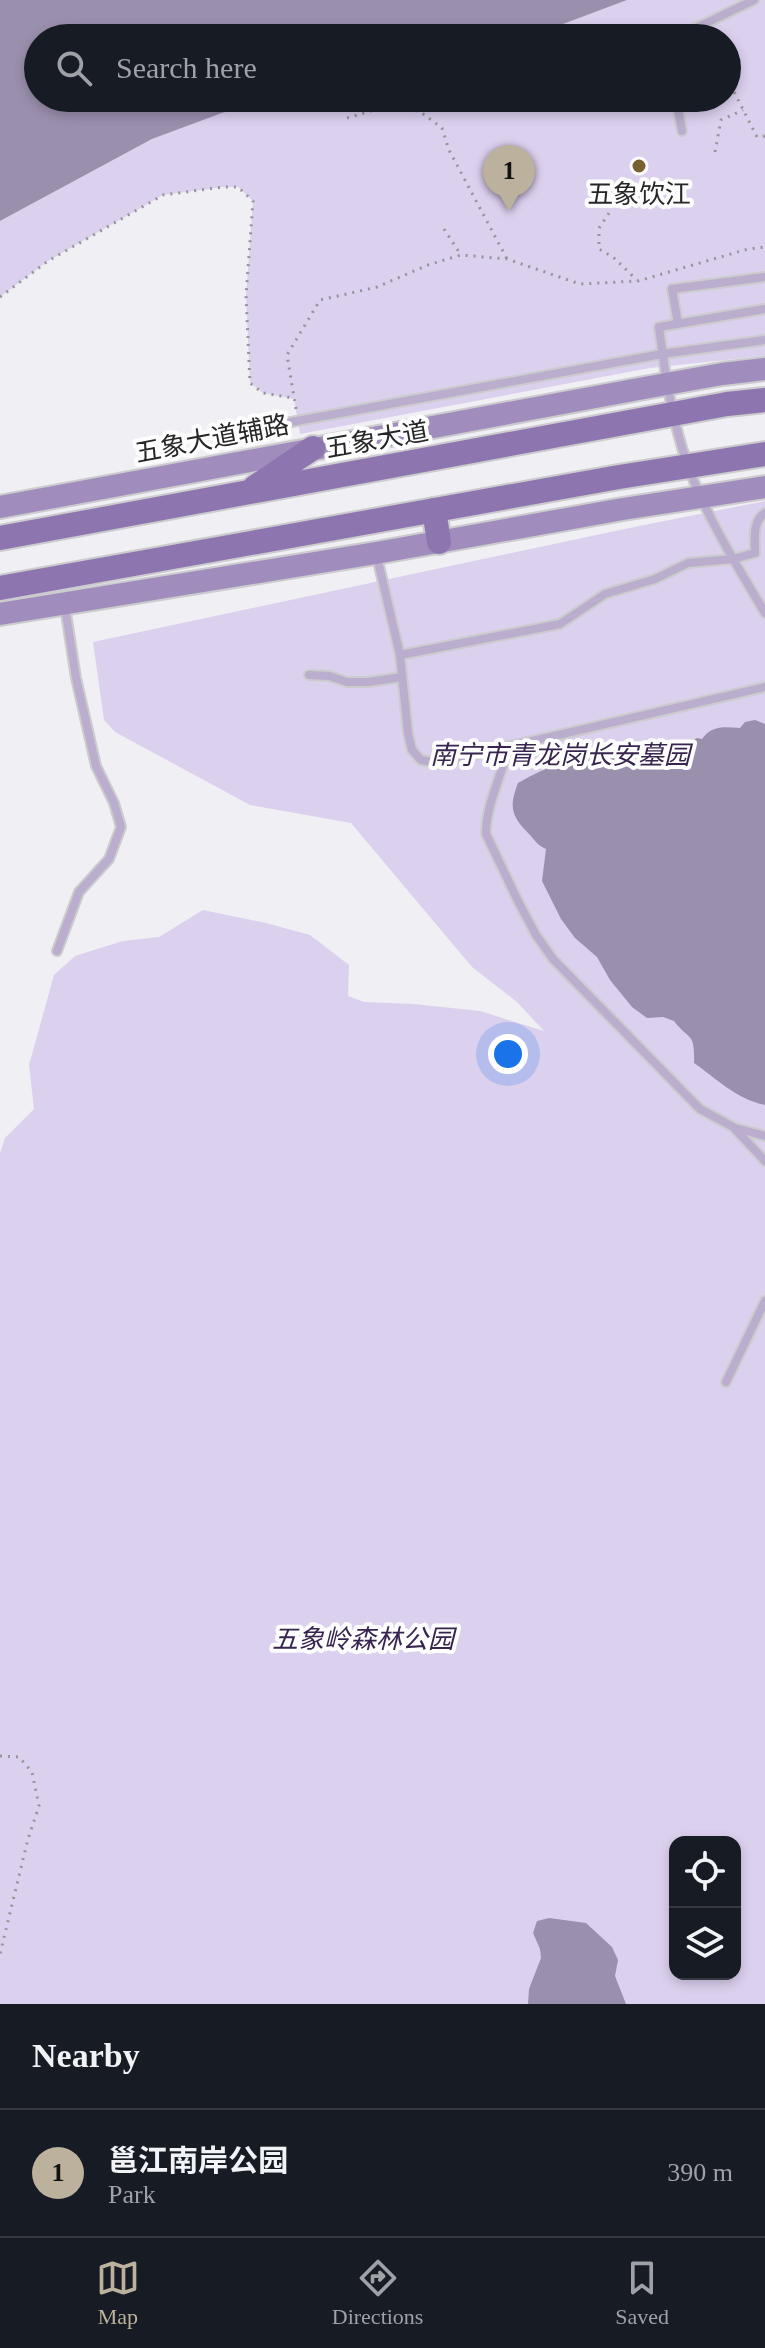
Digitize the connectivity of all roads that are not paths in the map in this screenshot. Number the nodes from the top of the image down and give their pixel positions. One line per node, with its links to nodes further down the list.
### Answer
1 (754, 0): 2 (lane)
2 (704, 24)
3 (679, 112): 4 (lane)
4 (682, 131)
5 (765, 277): 7 (lane)
6 (765, 309): 7 (lane)
7 (678, 324): 9 (lane)
8 (765, 340): 9 (lane)
9 (662, 354): 11 (lane); 14 (lane)
10 (765, 369): 11 (street, 五象大道辅路)
11 (666, 384): 13 (lane); 15 (street, 五象大道辅路)
12 (765, 400): 13 (main road, 五象大道)
13 (673, 414): 17 (lane); 19 (main road, 五象大道)
14 (275, 425)
15 (313, 448): 19 (main road); 21 (street, 五象大道辅路)
16 (765, 454): 17 (main road)
17 (688, 466): 20 (lane); 22 (main road)
18 (765, 487): 20 (street)
19 (246, 493): 24 (main road, 五象大道)
20 (702, 496): 25 (street); 27 (lane)
21 (0, 507)
22 (434, 510): 25 (main road); 28 (main road)
23 (765, 513): 27 (lane)
24 (0, 538)
25 (439, 542): 26 (street)
26 (376, 553): 29 (street); 32 (lane)
27 (733, 559): 30 (lane); 32 (lane)
28 (0, 588)
29 (64, 602): 31 (street); 37 (lane)
30 (765, 613)
31 (0, 614)
32 (400, 655): 34 (lane)
33 (309, 675): 34 (lane)
34 (402, 677): 36 (lane)
35 (765, 687): 36 (lane)
36 (508, 747): 38 (lane)
37 (57, 951)
38 (735, 1128): 39 (lane); 40 (lane)
39 (765, 1136)
40 (765, 1161)
41 (765, 1301): 42 (lane)
42 (726, 1382)

